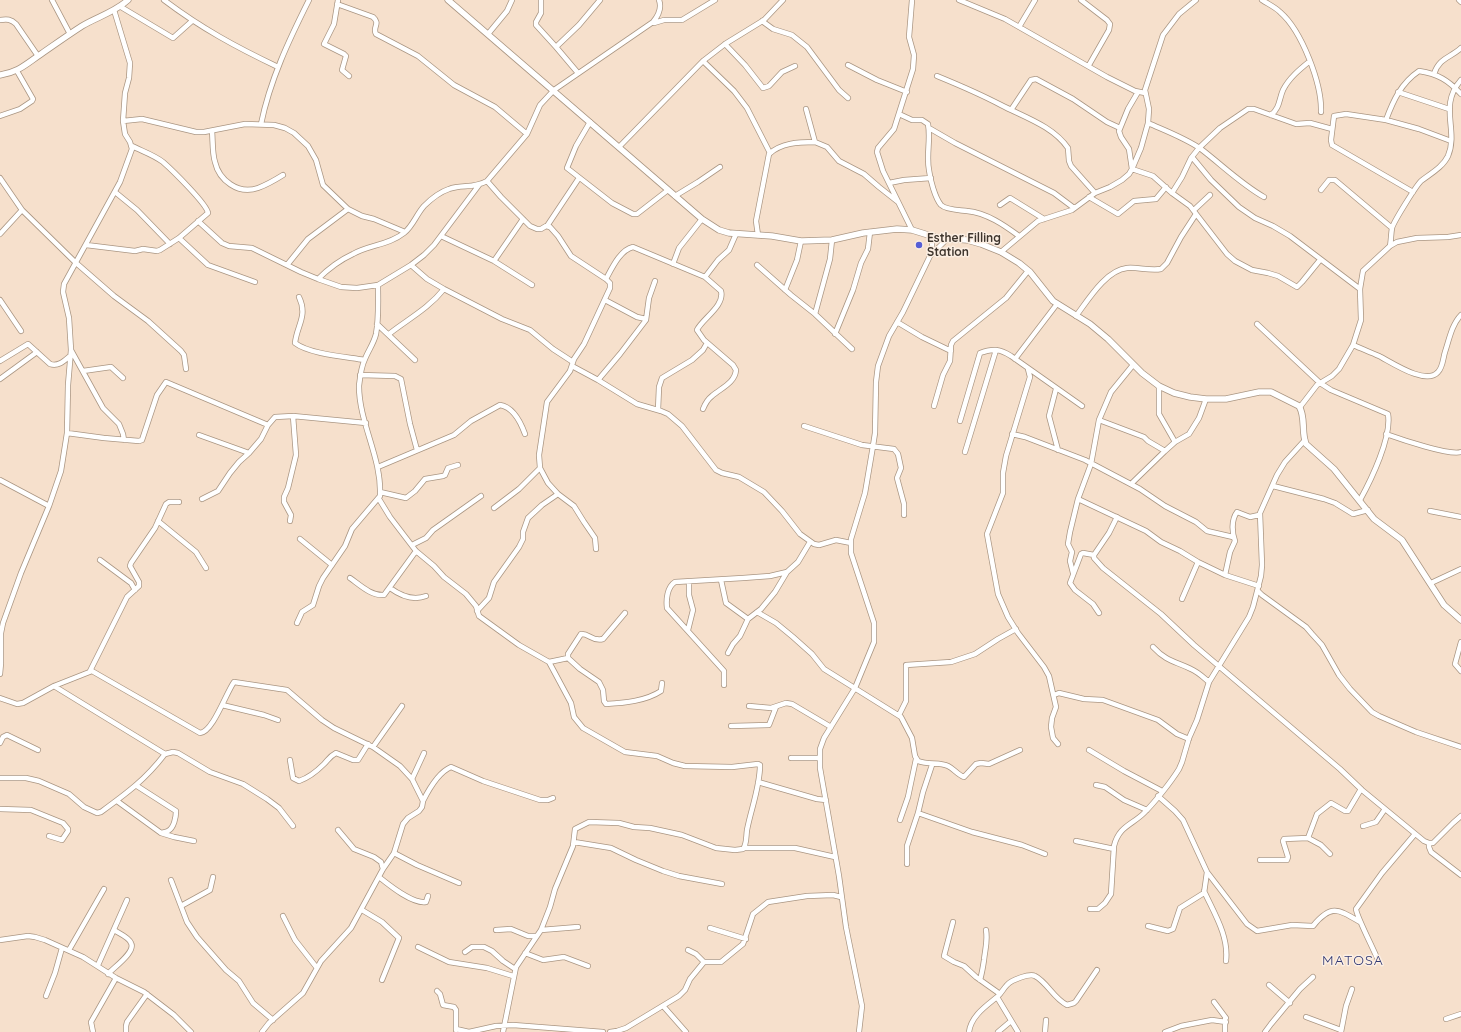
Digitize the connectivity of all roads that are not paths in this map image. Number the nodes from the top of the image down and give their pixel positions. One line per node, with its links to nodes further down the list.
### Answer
1 (52, 0): 26 (street)
2 (128, 0): 19 (street)
3 (164, 0): 22 (street)
4 (309, 0): 37 (street)
5 (448, 0): 27 (street)
6 (512, 0): 27 (street)
7 (541, 0): 29 (street)
8 (600, 0): 29 (street)
9 (659, 0): 24 (street)
10 (715, 0): 24 (street)
11 (783, 0): 23 (street)
12 (912, 0): 47 (street)
13 (959, 0): 25 (street)
14 (1035, 0): 25 (street)
15 (1081, 0): 35 (street)
16 (1196, 0): 50 (street)
17 (1262, 0): 33 (street)
18 (337, 2): 42 (street); 69 (street)
19 (121, 7): 20 (street); 22 (street)
20 (114, 10): 26 (street); 61 (street)
21 (0, 20): 31 (street)
22 (192, 21): 37 (street)
23 (762, 21): 28 (street); 52 (street)
24 (650, 25): 39 (street)
25 (1019, 27): 35 (street)
26 (70, 34): 31 (street)
27 (488, 34): 46 (street)
28 (725, 44): 32 (street); 36 (street)
29 (556, 47): 39 (street)
30 (1461, 48): 40 (street)
31 (38, 56): 38 (street)
32 (703, 61): 73 (street); 75 (street)
33 (1310, 61): 56 (street); 58 (street)
34 (848, 65): 47 (street)
35 (1088, 65): 48 (street)
36 (794, 66)
37 (278, 67): 64 (street)
38 (17, 71): 41 (street); 59 (street)
39 (578, 73): 46 (street)
40 (1434, 74): 45 (street); 49 (street)
41 (0, 76)
42 (349, 76)
43 (937, 76): 55 (street)
44 (1461, 80): 45 (street)
45 (1455, 87): 51 (street); 54 (street)
46 (554, 90): 62 (street); 69 (street)
47 (907, 92): 57 (street)
48 (1138, 92): 50 (street); 66 (street)
49 (1398, 92): 54 (street); 60 (street)
50 (1145, 93): 63 (street)
51 (1461, 94)
52 (848, 98)
53 (806, 109): 71 (street)
54 (1449, 109): 70 (street)
55 (1011, 110): 66 (street); 91 (street)
56 (1321, 112)
57 (900, 114): 65 (street); 84 (street)
58 (1271, 115): 67 (street); 74 (street)
59 (0, 116)
60 (1386, 120): 67 (street); 70 (street)
61 (123, 122): 68 (street); 72 (street)
62 (590, 122): 73 (street); 81 (street)
63 (1148, 123): 74 (street); 78 (street)
64 (261, 124): 68 (street); 100 (street)
65 (929, 128): 82 (street); 99 (street)
66 (1120, 128): 78 (street)
67 (1332, 129): 90 (street)
68 (212, 131): 79 (street)
69 (527, 134): 83 (street)
70 (1451, 141): 90 (street)
71 (815, 142): 75 (street); 97 (street)
72 (132, 146): 89 (street); 106 (street)
73 (619, 147): 87 (street)
74 (1199, 148): 76 (street); 96 (street)
75 (770, 153): 114 (street)
76 (1192, 157): 92 (street); 128 (street)
77 (720, 167): 94 (street)
78 (1132, 169): 86 (street); 91 (street)
79 (283, 175)
80 (0, 178): 101 (street)
81 (579, 178): 87 (street); 107 (street)
82 (931, 178): 84 (street); 118 (street)
83 (487, 181): 85 (street); 103 (street)
84 (890, 183): 97 (street)
85 (479, 185): 110 (street); 116 (street)
86 (1166, 187): 92 (street); 95 (street)
87 (668, 190): 94 (street)
88 (1321, 190): 108 (street)
89 (115, 192): 123 (street); 124 (street)
90 (1413, 192): 108 (street)
91 (1095, 193): 95 (street)
92 (1172, 193): 102 (street)
93 (1210, 195): 102 (street)
94 (675, 196): 104 (street)
95 (1089, 197): 99 (street)
96 (1264, 197)
97 (899, 202): 109 (street)
98 (1000, 205): 105 (street)
99 (1074, 208): 105 (street)
100 (348, 209): 110 (street); 132 (street)
101 (22, 210): 112 (street); 130 (street)
102 (1195, 212): 128 (street); 152 (street)
103 (523, 219): 107 (street); 129 (street)
104 (702, 219): 113 (street); 131 (street)
105 (1044, 219): 118 (street)
106 (198, 221): 119 (street); 132 (street)
107 (548, 226): 138 (street)
108 (1392, 228): 125 (street)
109 (912, 230): 111 (street); 117 (street)
110 (405, 232): 137 (street)
111 (870, 232): 121 (street); 159 (street)
112 (0, 234)
113 (736, 234): 114 (street); 136 (street)
114 (758, 235): 122 (street)
115 (1461, 235): 125 (street)
116 (441, 236): 129 (street); 133 (street)
117 (932, 236): 120 (street); 127 (street)
118 (1019, 236): 126 (street)
119 (179, 238): 123 (street); 140 (street)
120 (948, 238): 126 (street); 127 (street)
121 (832, 240): 122 (street); 150 (street)
122 (801, 241): 145 (street)
123 (170, 244): 124 (street)
124 (86, 245): 130 (street)
125 (1390, 246): 144 (street)
126 (1001, 252): 135 (street)
127 (930, 256): 154 (street)
128 (1320, 260): 144 (street)
129 (494, 261): 142 (street)
130 (76, 262): 166 (street); 173 (street)
131 (673, 264): 136 (street); 138 (street)
132 (287, 265): 137 (street)
133 (411, 265): 141 (street); 143 (street)
134 (757, 265): 145 (street)
135 (1028, 271): 149 (street); 164 (street)
136 (706, 277): 160 (street)
137 (318, 279): 141 (street)
138 (606, 279): 148 (street)
139 (655, 281): 153 (street)
140 (255, 282)
141 (378, 285): 155 (street)
142 (532, 285)
143 (444, 289): 158 (street); 171 (street)
144 (1360, 289): 161 (street)
145 (785, 290): 150 (street)
146 (298, 297): 168 (street)
147 (0, 300): 157 (street)
148 (605, 300): 153 (street); 171 (street)
149 (1057, 304): 152 (street); 167 (street)
150 (815, 314): 159 (street)
151 (1461, 315): 161 (street)
152 (1076, 316): 172 (street)
153 (646, 319): 179 (street)
154 (897, 322): 164 (street); 203 (street)
155 (377, 324): 158 (street); 168 (street)
156 (1257, 324): 180 (street)
157 (21, 331)
158 (389, 334): 169 (street)
159 (835, 334): 162 (street)
160 (707, 343): 187 (street); 188 (street)
161 (1353, 345): 180 (street)
162 (852, 349)
163 (996, 350): 167 (street); 191 (street); 207 (street)
164 (951, 351): 184 (street)
165 (37, 352): 166 (street); 170 (street); 177 (street)
166 (71, 352): 175 (street); 195 (street)
167 (1015, 359): 174 (street)
168 (364, 360): 176 (street)
169 (415, 360)
170 (0, 361)
171 (572, 364): 179 (street); 213 (street)
172 (1133, 365): 181 (street); 190 (street)
173 (186, 369)
174 (1028, 369): 182 (street); 197 (street)
175 (82, 371): 178 (street); 200 (street)
176 (360, 374): 192 (street); 204 (street)
177 (0, 378)
178 (123, 378)
179 (598, 380): 188 (street)
180 (1320, 383): 186 (street); 198 (street)
181 (1159, 386): 183 (street); 202 (street)
182 (1056, 389): 185 (street); 205 (street)
183 (1206, 399): 186 (street); 202 (street)
184 (934, 406)
185 (1082, 406)
186 (1300, 407): 201 (street)
187 (703, 409)
188 (658, 410): 237 (street)
189 (293, 416): 192 (street); 193 (street); 234 (street)
190 (1099, 420): 206 (street); 210 (street)
191 (960, 421)
192 (366, 423): 212 (street)
193 (268, 425): 200 (street); 209 (street)
194 (804, 426): 203 (street)
195 (67, 433): 200 (street); 225 (street)
196 (525, 434): 204 (street)
197 (1012, 434): 205 (street); 268 (street)
198 (1386, 434): 208 (street); 223 (street)
199 (199, 435): 209 (street)
200 (124, 440)
201 (1304, 440): 216 (street); 223 (street)
202 (1175, 442): 206 (street)
203 (873, 446): 229 (street); 238 (street)
204 (417, 450): 212 (street)
205 (1058, 450): 210 (street)
206 (1165, 451): 215 (street)
207 (965, 452)
208 (1461, 452)
209 (249, 453): 221 (street)
210 (1091, 464): 215 (street); 220 (street)
211 (458, 465): 217 (street)
212 (378, 468): 217 (street)
213 (540, 468): 218 (street); 226 (street)
214 (0, 480): 225 (street)
215 (1131, 484): 235 (street)
216 (1273, 486): 227 (street); 230 (street)
217 (380, 492): 222 (street)
218 (558, 494): 240 (street); 260 (street)
219 (481, 496): 239 (street)
220 (1078, 498): 232 (street); 249 (street)
221 (202, 499)
222 (379, 499): 239 (street); 245 (street)
223 (1360, 500): 227 (street)
224 (179, 502): 233 (street)
225 (48, 506): 269 (street)
226 (494, 508)
227 (1368, 510): 254 (street)
228 (1430, 511): 231 (street)
229 (904, 515)
230 (1259, 515): 235 (street); 256 (street)
231 (1461, 517)
232 (1117, 518): 242 (street); 244 (street)
233 (158, 521): 246 (street); 257 (street)
234 (290, 521)
235 (1233, 537): 250 (street)
236 (300, 539): 245 (street)
237 (810, 542): 238 (street); 248 (street)
238 (851, 543): 283 (street)
239 (412, 545): 241 (street)
240 (596, 549)
241 (416, 551): 255 (street); 260 (street)
242 (1094, 555): 249 (street); 275 (street)
243 (100, 560): 257 (street)
244 (1198, 562): 250 (street); 259 (street)
245 (332, 565): 266 (street)
246 (206, 568)
247 (1461, 569): 254 (street)
248 (787, 572): 252 (street); 261 (street)
249 (1073, 573): 263 (street)
250 (1225, 575): 256 (street)
251 (350, 578): 255 (street)
252 (721, 580): 253 (street); 264 (street)
253 (689, 582): 267 (street); 267 (street)
254 (1431, 583): 265 (street)
255 (390, 588): 258 (street)
256 (1258, 588): 275 (street); 298 (street)
257 (135, 590): 276 (street)
258 (426, 596)
259 (1182, 599)
260 (477, 611): 274 (street)
261 (758, 612): 264 (street); 283 (street)
262 (625, 613): 273 (street)
263 (1099, 614)
264 (748, 619): 272 (street)
265 (1461, 620)
266 (297, 623)
267 (688, 630): 281 (street)
268 (1016, 630): 284 (street); 290 (street)
269 (0, 638): 278 (street)
270 (1461, 642): 277 (street)
271 (1153, 648): 280 (street)
272 (728, 653)
273 (568, 658): 274 (street); 279 (street)
274 (549, 662): 311 (street)
275 (1218, 666): 280 (street); 314 (street)
276 (90, 671): 282 (street); 286 (street)
277 (1461, 671)
278 (0, 674)
279 (662, 682)
280 (1209, 682): 294 (street)
281 (724, 685)
282 (54, 686): 285 (street); 303 (street)
283 (855, 688): 290 (street); 293 (street)
284 (1054, 696): 294 (street); 296 (street)
285 (0, 698)
286 (222, 705): 291 (street); 297 (street)
287 (402, 706): 297 (street)
288 (749, 706): 289 (street)
289 (776, 707): 292 (street); 293 (street)
290 (899, 715): 306 (street)
291 (278, 720)
292 (731, 726)
293 (830, 727): 305 (street)
294 (1189, 739): 315 (street)
295 (0, 743): 299 (street)
296 (1058, 744)
297 (371, 745): 307 (street); 310 (street)
298 (1461, 747)
299 (38, 750)
300 (1020, 750): 308 (street)
301 (1089, 750): 315 (street)
302 (424, 753): 310 (street)
303 (165, 754): 313 (street); 327 (street)
304 (791, 758): 305 (street)
305 (820, 758): 318 (street)
306 (916, 759): 308 (street); 326 (street)
307 (290, 760)
308 (932, 765): 324 (street)
309 (0, 778): 319 (street)
310 (412, 779): 320 (street)
311 (758, 782): 318 (street); 338 (street)
312 (1096, 785): 323 (street)
313 (137, 786): 319 (street); 330 (street)
314 (1361, 789): 321 (street); 333 (street)
315 (1162, 791): 316 (street)
316 (1158, 796): 323 (street); 347 (street)
317 (553, 798): 320 (street)
318 (826, 800): 343 (street)
319 (117, 801): 330 (street)
320 (424, 801): 340 (street)
321 (1385, 809): 328 (street); 331 (street)
322 (0, 810): 332 (street)
323 (1147, 810): 339 (street)
324 (918, 813): 341 (street); 345 (street)
325 (1461, 816): 337 (street)
326 (900, 820)
327 (293, 826)
328 (1363, 826)
329 (338, 830): 346 (street)
330 (161, 833): 334 (street)
331 (1415, 834): 337 (street); 364 (street)
332 (49, 836)
333 (1308, 838): 342 (street); 344 (street)
334 (194, 841)
335 (1076, 841): 339 (street)
336 (574, 842): 338 (street); 353 (street); 370 (street)
337 (1429, 843): 348 (street)
338 (745, 848): 343 (street)
339 (1114, 849): 360 (street)
340 (394, 853): 346 (street); 352 (street)
341 (1045, 854)
342 (1330, 854)
343 (835, 857): 357 (street)
344 (1260, 860)
345 (907, 864)
346 (383, 869): 350 (street)
347 (1207, 872): 355 (street); 364 (street)
348 (1461, 875)
349 (213, 877): 359 (street)
350 (379, 877): 356 (street); 361 (street)
351 (171, 880): 359 (street)
352 (459, 883)
353 (722, 884)
354 (104, 889): 377 (street)
355 (1204, 891): 365 (street); 382 (street)
356 (428, 896)
357 (841, 897): 373 (street); 423 (street)
358 (127, 900): 368 (street)
359 (181, 906): 406 (street)
360 (1090, 909)
361 (362, 910): 386 (street); 393 (street)
362 (283, 916): 386 (street)
363 (954, 922): 394 (street)
364 (1360, 922): 381 (street)
365 (1148, 926)
366 (578, 927): 370 (street)
367 (710, 928): 373 (street)
368 (114, 930): 384 (street); 389 (street)
369 (496, 930): 372 (street)
370 (541, 930): 372 (street)
371 (986, 930): 394 (street)
372 (536, 936): 380 (street)
373 (746, 939): 383 (street)
374 (0, 940): 376 (street)
375 (418, 947): 390 (street)
376 (62, 948): 377 (street); 399 (street)
377 (69, 950): 384 (street)
378 (688, 950): 383 (street)
379 (465, 952): 387 (street)
380 (525, 953): 385 (street); 387 (street)
381 (1376, 958)
382 (1226, 961)
383 (704, 962): 403 (street)
384 (98, 965): 389 (street)
385 (588, 966)
386 (317, 968): 406 (street)
387 (516, 969): 390 (street)
388 (1097, 970): 400 (street)
389 (108, 974): 392 (street)
390 (513, 976): 411 (street)
391 (1313, 977): 402 (street)
392 (116, 978): 398 (street); 415 (street)
393 (382, 980)
394 (980, 980): 400 (street)
395 (1269, 985): 402 (street)
396 (1352, 989): 414 (street)
397 (437, 991): 412 (street)
398 (147, 994): 416 (street); 417 (street)
399 (46, 996)
400 (999, 996): 407 (street); 413 (street)
401 (1214, 1002): 410 (street)
402 (1290, 1003): 429 (street)
403 (664, 1007): 421 (street); 422 (street)
404 (1461, 1014): 409 (street)
405 (1306, 1017): 414 (street)
406 (273, 1020): 418 (street)
407 (1011, 1020): 424 (street); 425 (street)
408 (1046, 1020): 426 (street)
409 (1446, 1020)
410 (1226, 1022): 427 (street); 428 (street)
411 (504, 1026): 412 (street); 419 (street); 420 (street)
412 (456, 1031)
413 (969, 1031)
414 (1341, 1031)
415 (93, 1032)
416 (126, 1032)
417 (191, 1032)
418 (262, 1032)
419 (503, 1032)
420 (603, 1032)
421 (610, 1032)
422 (686, 1032)
423 (859, 1032)
424 (998, 1032)
425 (1018, 1032)
426 (1045, 1032)
427 (1165, 1032)
428 (1225, 1032)
429 (1265, 1032)

